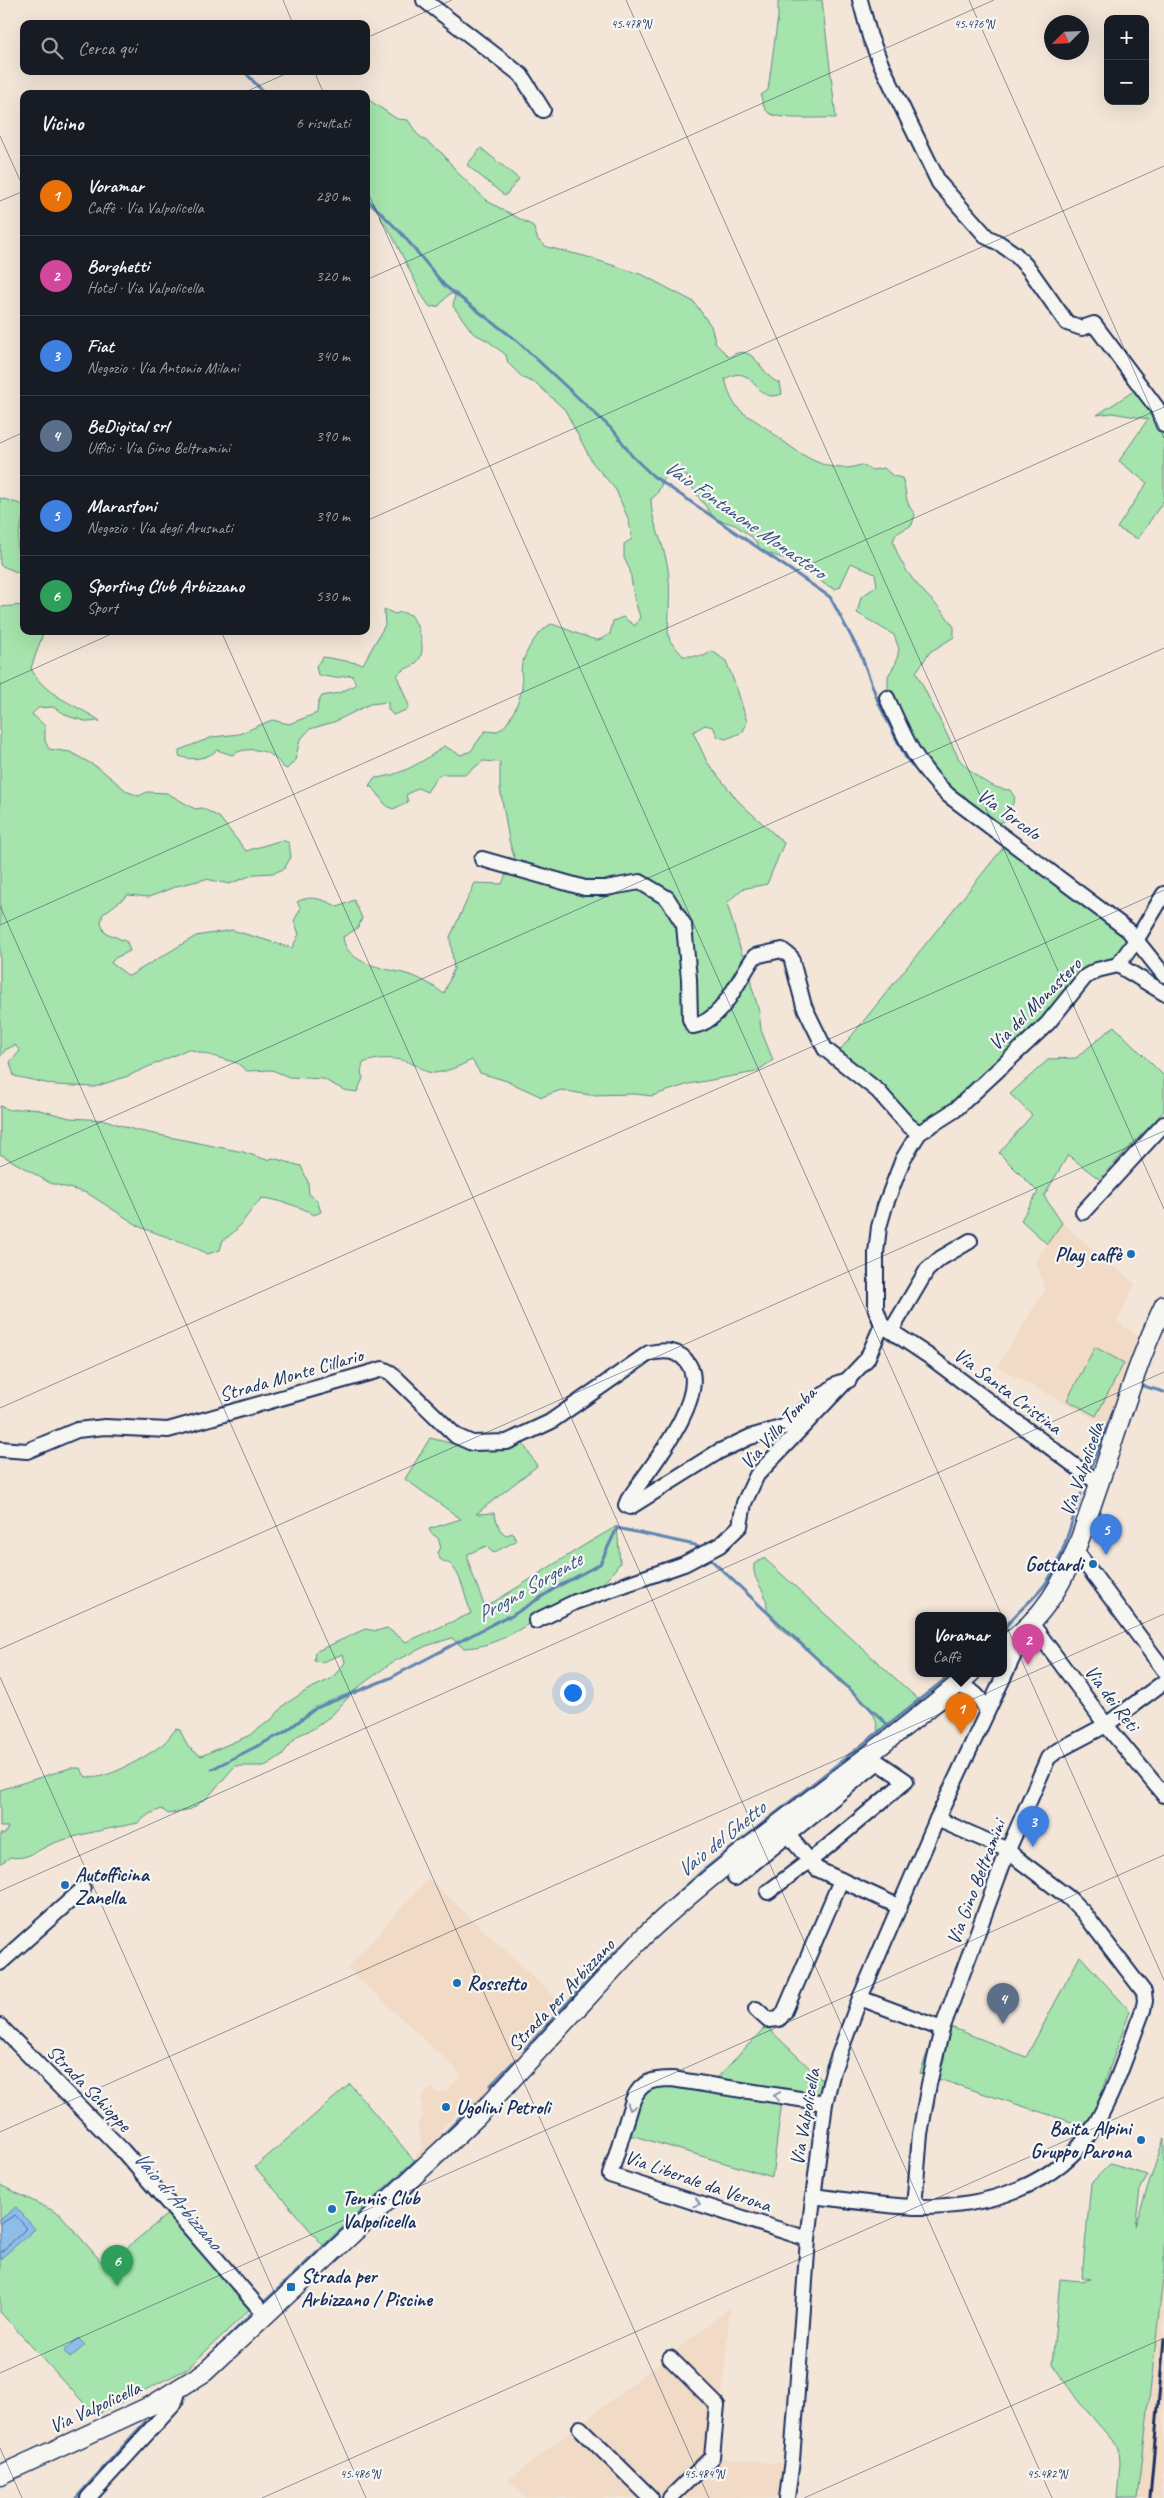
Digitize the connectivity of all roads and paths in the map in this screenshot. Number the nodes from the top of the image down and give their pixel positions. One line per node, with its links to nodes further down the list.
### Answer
1 (424, 0): 3 (street)
2 (860, 0): 4 (street)
3 (544, 110)
4 (1164, 425)
5 (887, 698): 8 (street, Via Torcolo)
6 (482, 859): 13 (street)
7 (1164, 894): 8 (street)
8 (1137, 939): 9 (street); 10 (street, Via Torcolo)
9 (1118, 964): 11 (street); 13 (street, Via del Monastero)
10 (1164, 975)
11 (1164, 994)
12 (1164, 1124): 14 (street)
13 (919, 1133): 17 (street, Via del Monastero)
14 (1083, 1212)
15 (970, 1241): 17 (street)
16 (1164, 1305): 18 (main road, Via Valpolicella)
17 (884, 1325): 19 (street, Via Villa Tomba); 21 (street, Via Santa Cristina)
18 (1158, 1330): 21 (main road, Via Valpolicella)
19 (849, 1380): 20 (street, Strada Monte Cillario); 23 (street, Via Villa Tomba)
20 (0, 1449)
21 (1099, 1484): 22 (main road, Via Valpolicella)
22 (1076, 1551): 24 (main road, Via Valpolicella); 27 (street)
23 (536, 1622)
24 (1026, 1629): 25 (main road); 26 (street, Via Valpolicella); 33 (street, Via dei Reti)
25 (1007, 1642)
26 (1007, 1670)
27 (1164, 1670)
28 (966, 1677): 31 (main road, Strada per Arbizzano)
29 (1003, 1677): 32 (street, Via Valpolicella)
30 (1164, 1682): 33 (street, Via Gino Beltramini)
31 (956, 1685): 32 (street); 53 (main road, Strada per Arbizzano)
32 (987, 1712): 35 (street, Via Valpolicella)
33 (1106, 1725): 34 (street, Via dei Reti); 37 (street, Via Gino Beltramini)
34 (1164, 1795)
35 (937, 1819): 37 (street); 43 (street, Via Valpolicella)
36 (788, 1835): 38 (street); 38 (street); 39 (street)
37 (1008, 1850): 48 (street, Via Gino Beltramini); 51 (street)
38 (809, 1860): 40 (street); 42 (street)
39 (735, 1878)
40 (841, 1880): 43 (street); 46 (street)
41 (83, 1889): 44 (street)
42 (768, 1892)
43 (900, 1907): 45 (street, Via Valpolicella)
44 (0, 1963)
45 (860, 1998): 48 (street); 49 (street, Via Valpolicella)
46 (756, 2009)
47 (0, 2026): 53 (street, Strada Schioppe)
48 (942, 2029): 51 (street, Via Gino Beltramini)
49 (825, 2103): 50 (street, Via Valpolicella); 52 (street, Via Liberale da Verona, one-way to 52)
50 (813, 2196): 51 (street); 52 (street, Via Valpolicella)
51 (914, 2207)
52 (808, 2239): 62 (street, Via Valpolicella)
53 (266, 2316): 55 (main road, Strada per Arbizzano)
54 (670, 2358): 61 (street)
55 (205, 2372): 56 (main road, Via Valpolicella)
56 (177, 2391): 58 (main road, Via Valpolicella); 59 (street)
57 (580, 2428): 60 (street)
58 (0, 2475)
59 (88, 2498)
60 (650, 2498)
61 (670, 2498)
62 (787, 2498)

